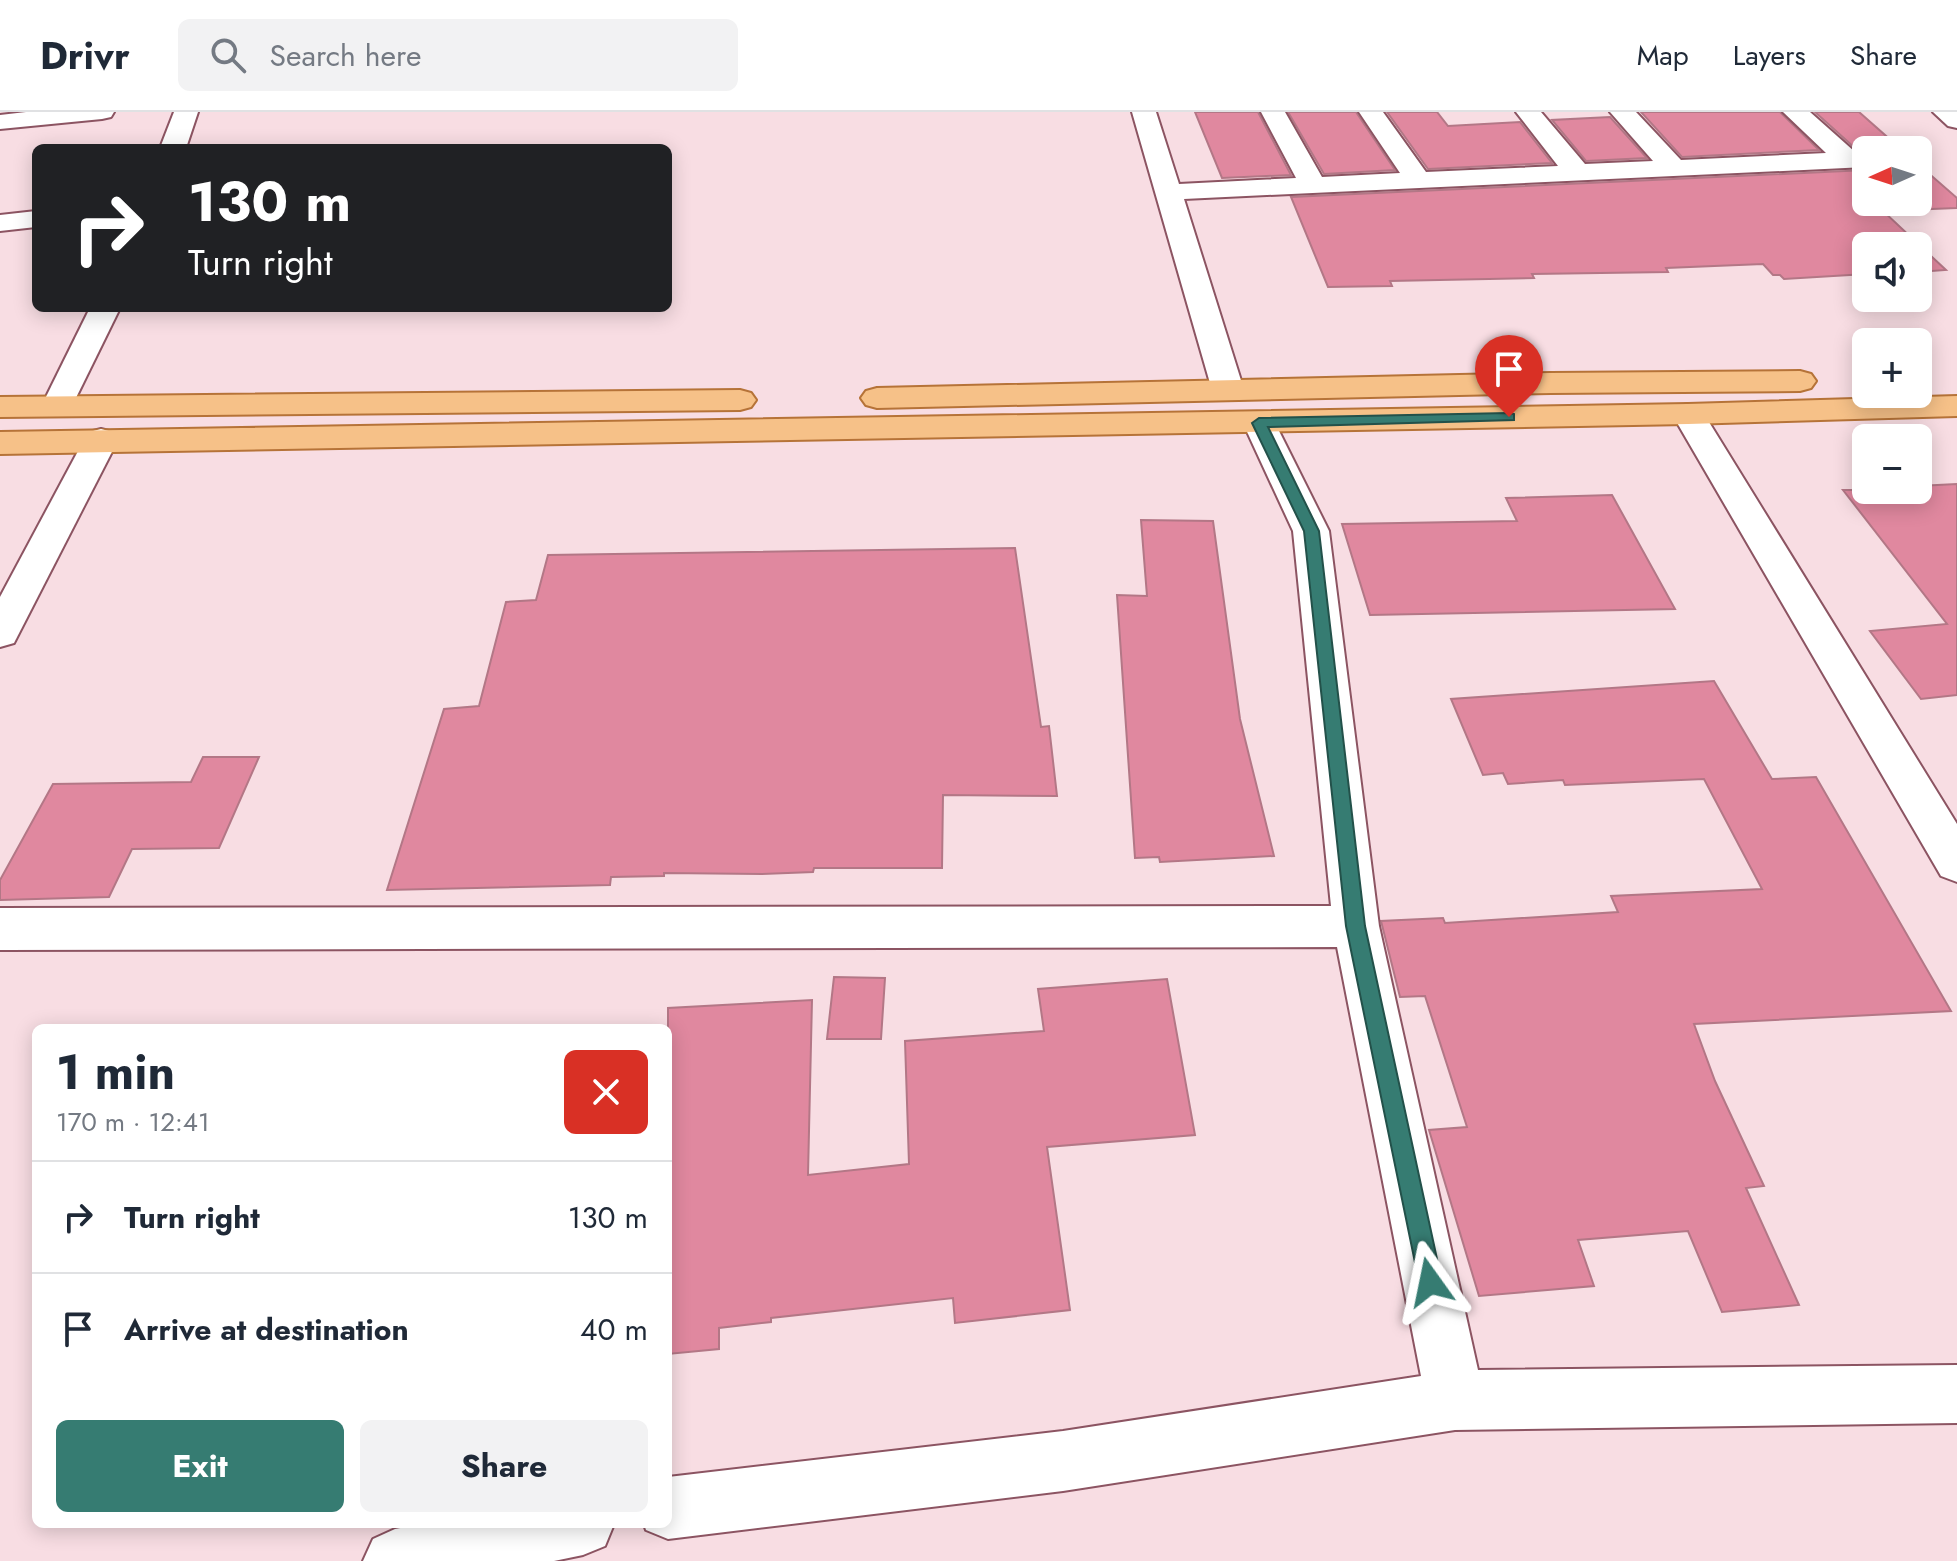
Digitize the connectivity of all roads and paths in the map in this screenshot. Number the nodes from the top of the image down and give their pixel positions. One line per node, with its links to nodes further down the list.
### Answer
1 (102, 112): 11 (street)
2 (186, 112): 12 (street)
3 (1144, 112): 19 (street)
4 (1273, 112): 18 (street)
5 (1371, 112): 17 (street)
6 (1528, 112): 16 (street)
7 (1622, 112): 15 (street)
8 (1795, 112): 13 (street)
9 (1945, 112): 10 (street)
10 (1957, 121)
11 (0, 122)
12 (174, 144)
13 (1852, 155)
14 (1852, 159): 15 (street)
15 (1673, 167): 16 (street)
16 (1577, 172): 17 (street)
17 (1419, 181): 18 (street)
18 (1314, 187): 19 (street)
19 (1169, 192): 27 (street)
20 (32, 219): 21 (street)
21 (0, 223)
22 (103, 312): 28 (street)
23 (1932, 378): 24 (main road)
24 (1957, 378)
25 (1852, 379): 26 (main road)
26 (1551, 383): 27 (main road); 32 (main road)
27 (1228, 390): 28 (main road)
28 (58, 405): 30 (main road)
29 (1957, 406): 31 (main road)
30 (0, 407)
31 (1688, 414): 32 (main road); 37 (street)
32 (1570, 417): 33 (main road)
33 (1259, 423): 34 (main road); 38 (street)
34 (101, 440): 35 (main road); 36 (street)
35 (0, 443)
36 (0, 633)
37 (1957, 863)
38 (1356, 926): 39 (street); 41 (street)
39 (0, 929)
40 (1957, 1394): 41 (street)
41 (1455, 1400): 42 (street)
42 (672, 1508)
43 (563, 1528): 44 (street)
44 (395, 1561)

